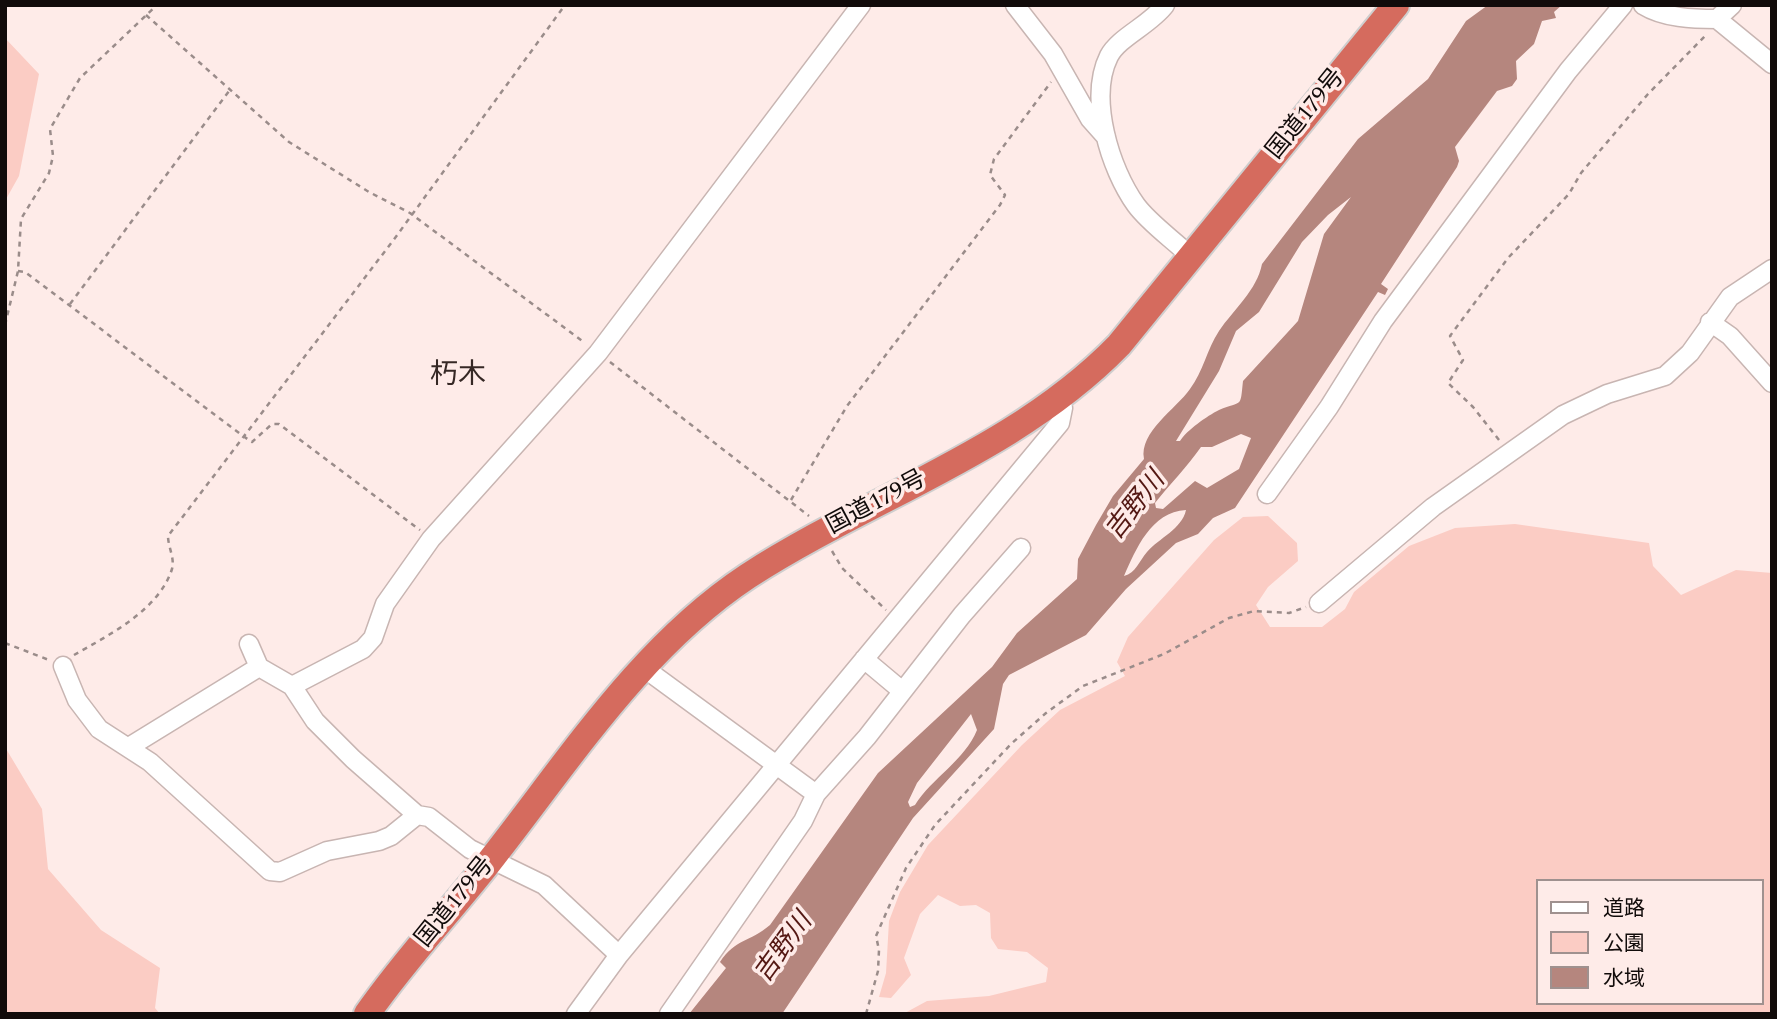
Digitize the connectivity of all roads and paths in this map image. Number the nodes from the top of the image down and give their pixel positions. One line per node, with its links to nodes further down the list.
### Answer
1 (158, 5): 10 (path)
2 (565, 5): 16 (path)
3 (861, 5): 23 (street)
4 (1015, 5): 13 (street)
5 (1165, 5): 15 (street)
6 (1396, 5): 17 (highway, 国道179号)
7 (1623, 5): 28 (street)
8 (1643, 5): 11 (street)
9 (1732, 5): 11 (street)
10 (146, 15): 14 (path); 19 (path)
11 (1717, 19): 12 (street); 27 (path)
12 (1772, 64)
13 (1063, 72): 15 (street); 29 (path)
14 (229, 91): 16 (path); 20 (path)
15 (1106, 137): 17 (street)
16 (410, 213): 23 (path); 26 (path)
17 (1191, 257): 25 (highway, 国道179号)
18 (1772, 269): 21 (street)
19 (18, 271): 20 (path); 22 (path)
20 (70, 304): 26 (path)
21 (1710, 323): 24 (street); 27 (street)
22 (5, 325)
23 (598, 353): 29 (path); 31 (street)
24 (1772, 383)
25 (1060, 397): 30 (highway, 国道179号); 34 (street)
26 (243, 436): 31 (path); 38 (path)
27 (1509, 454): 33 (street)
28 (1267, 494)
29 (791, 500): 30 (path)
30 (821, 533): 34 (path); 40 (highway, 国道179号)
31 (431, 538): 41 (street)
32 (1021, 548): 42 (street)
33 (1319, 603): 52 (path)
34 (897, 619): 37 (street)
35 (5, 643): 38 (path)
36 (249, 644): 39 (street)
37 (864, 659): 42 (street); 44 (street)
38 (63, 666): 43 (street)
39 (259, 667): 41 (street); 43 (street)
40 (644, 668): 44 (street); 47 (highway, 国道179号)
41 (292, 686): 46 (street)
42 (901, 690): 45 (street)
43 (129, 747): 46 (street)
44 (776, 764): 45 (street); 48 (street)
45 (816, 794): 51 (street)
46 (417, 815): 47 (street)
47 (492, 860): 48 (street); 49 (highway, 国道179号)
48 (620, 954): 50 (street)
49 (367, 1014)
50 (576, 1014)
51 (669, 1014)
52 (866, 1014)

